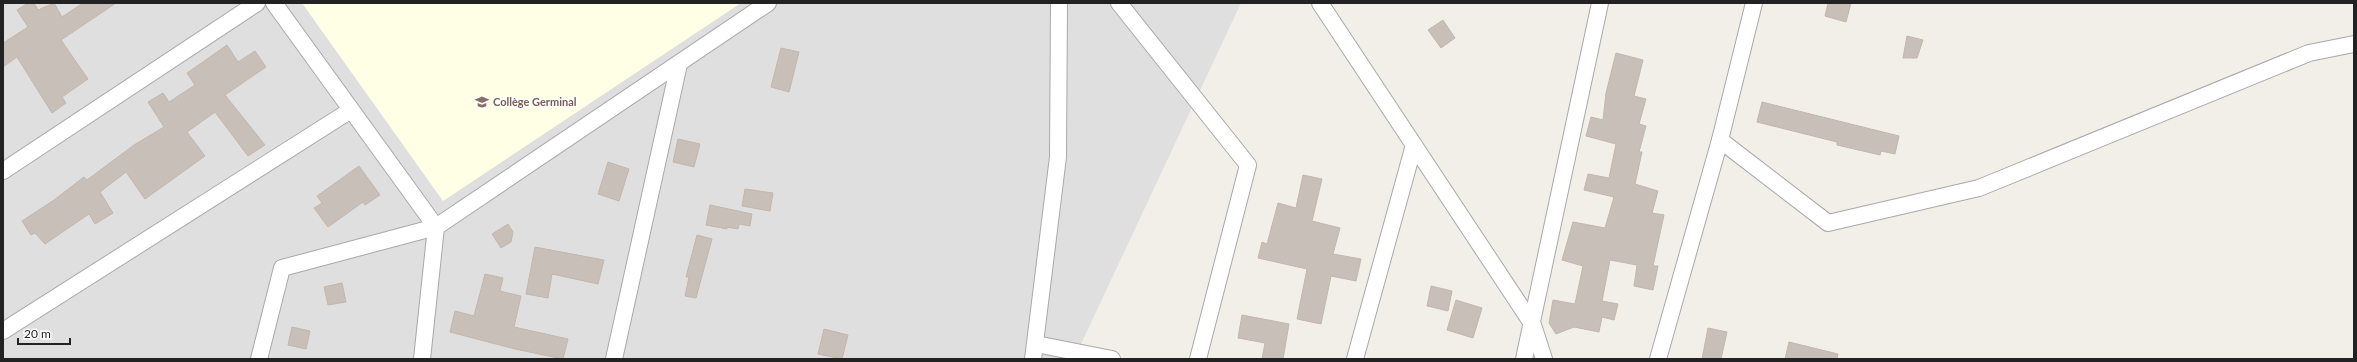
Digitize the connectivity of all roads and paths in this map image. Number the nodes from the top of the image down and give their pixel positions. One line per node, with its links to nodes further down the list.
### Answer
1 (257, 3): 14 (street)
2 (274, 3): 11 (street)
3 (768, 3): 10 (street)
4 (1059, 3): 18 (street)
5 (1119, 3): 23 (street)
6 (1320, 3): 13 (street)
7 (1600, 3): 16 (street)
8 (1754, 3): 12 (street)
9 (2354, 44): 12 (street)
10 (679, 64): 15 (street); 21 (street)
11 (351, 110): 15 (street); 17 (street)
12 (1720, 140): 27 (street)
13 (1414, 145): 16 (street); 24 (street)
14 (3, 170)
15 (436, 227): 19 (street); 20 (street)
16 (1533, 325): 25 (street); 26 (street)
17 (3, 331)
18 (1035, 351): 22 (street)
19 (259, 359)
20 (422, 359)
21 (614, 359)
22 (1112, 359)
23 (1198, 359)
24 (1355, 359)
25 (1524, 359)
26 (1544, 359)
27 (1658, 359)

